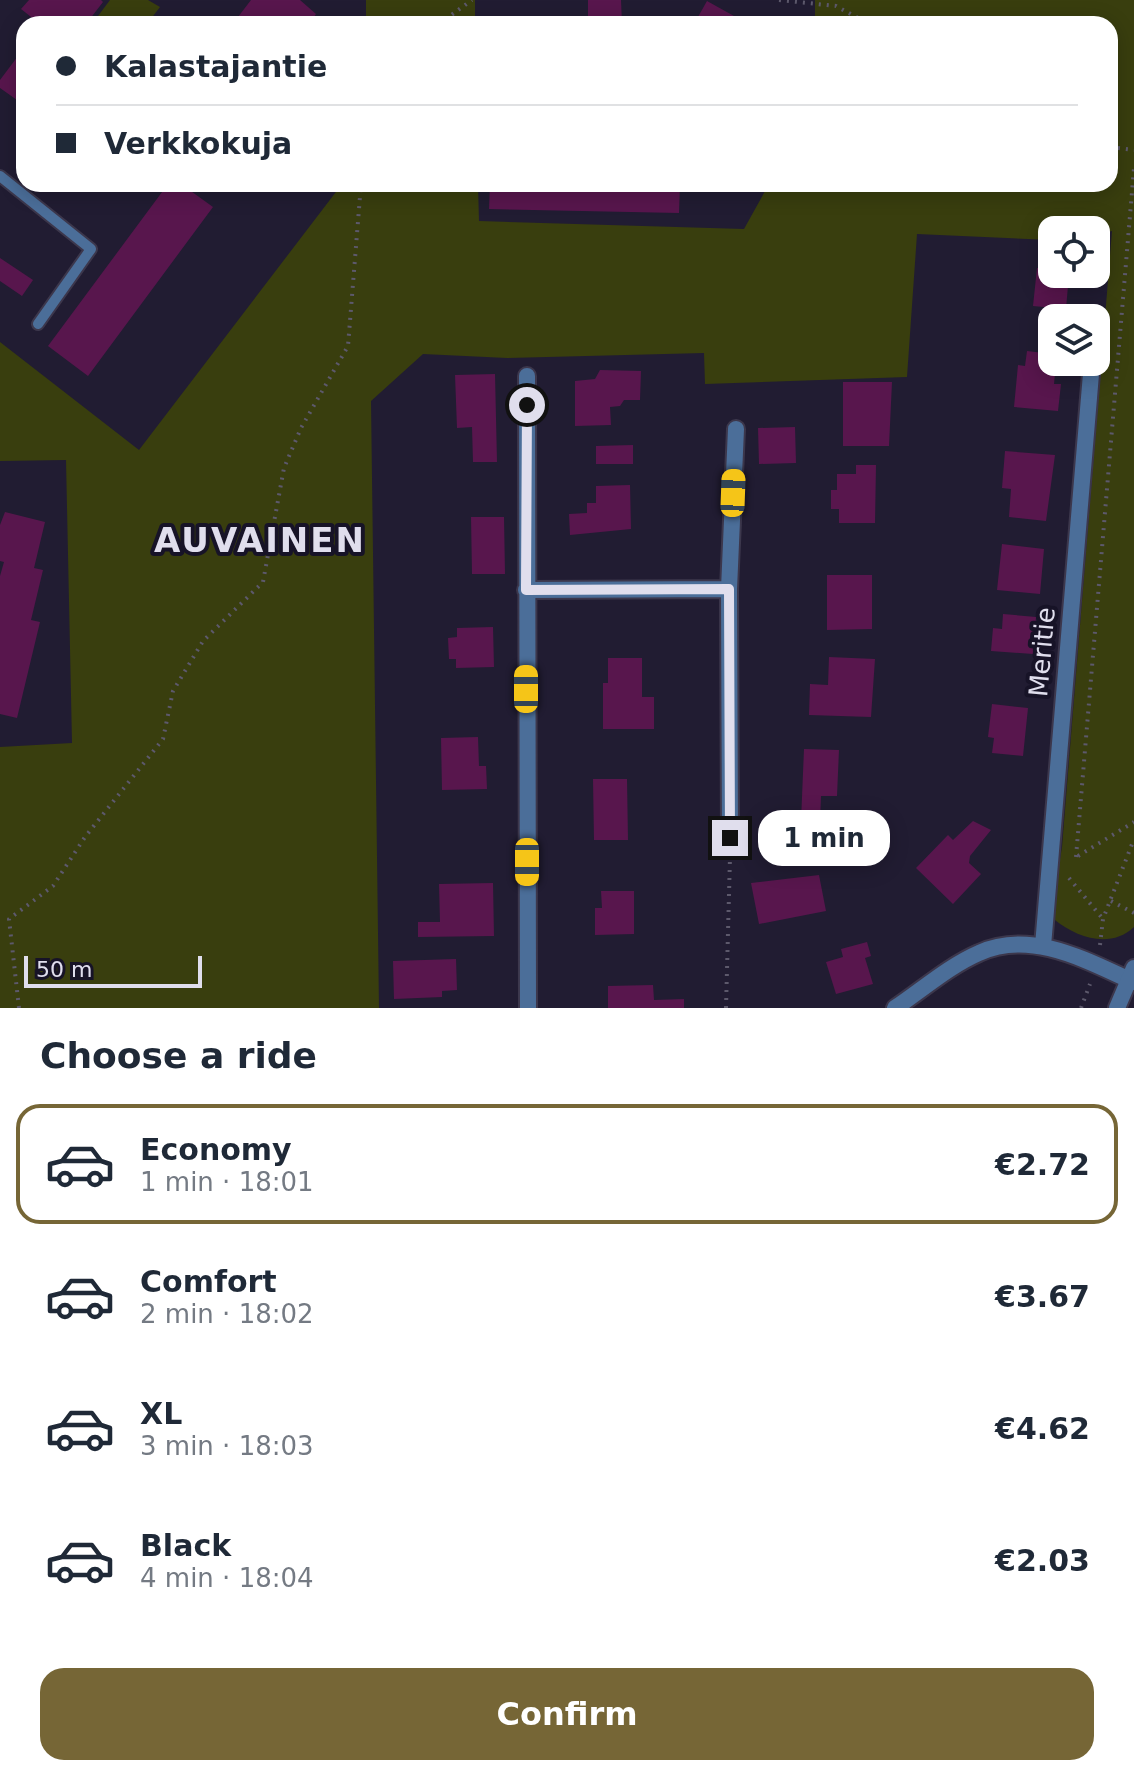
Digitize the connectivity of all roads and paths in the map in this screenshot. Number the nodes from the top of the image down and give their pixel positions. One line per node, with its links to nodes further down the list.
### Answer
1 (472, 0): 3 (path)
2 (779, 0): 4 (path)
3 (450, 16)
4 (854, 16)
5 (1134, 168): 19 (path)
6 (0, 176): 7 (lane)
7 (16, 189)
8 (20, 192): 10 (lane)
9 (360, 192): 27 (path)
10 (38, 324)
11 (527, 376): 15 (street)
12 (1091, 376): 20 (street, Meritie)
13 (736, 429): 14 (street)
14 (729, 589): 15 (street); 17 (street)
15 (526, 590): 28 (street)
16 (1134, 822): 19 (path)
17 (730, 838): 29 (path)
18 (1134, 839): 21 (path)
19 (1076, 857): 20 (path)
20 (1055, 871): 23 (path); 24 (street, Meritie)
21 (1111, 901): 22 (path); 23 (path)
22 (1134, 913)
23 (1103, 919): 25 (path)
24 (1043, 946): 25 (street); 30 (street)
25 (1097, 965): 26 (street); 31 (path)
26 (1132, 977): 32 (street)
27 (19, 1008)
28 (528, 1008)
29 (726, 1008)
30 (895, 1008)
31 (1081, 1008)
32 (1117, 1008)

